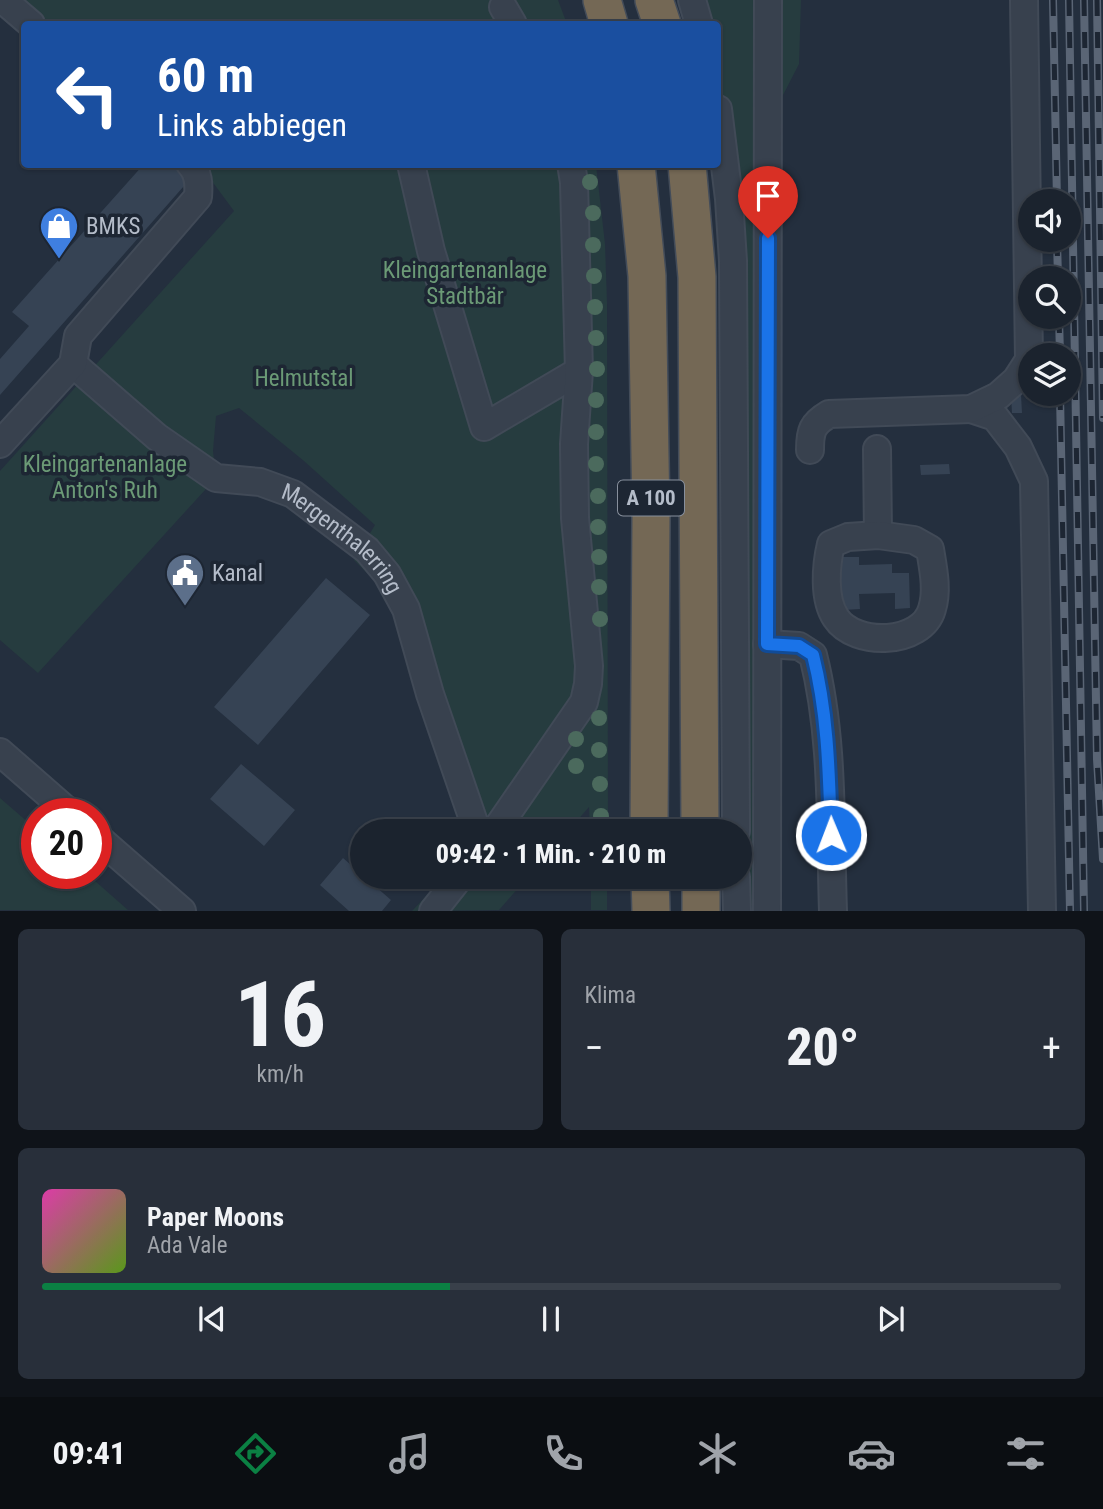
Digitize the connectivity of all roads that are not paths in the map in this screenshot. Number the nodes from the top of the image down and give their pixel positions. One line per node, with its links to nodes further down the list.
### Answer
1 (3, 0): 7 (street)
2 (602, 0): 8 (highway)
3 (654, 0): 9 (highway)
4 (692, 0): 10 (street)
5 (768, 0): 24 (street)
6 (1024, 0): 19 (street)
7 (28, 21)
8 (608, 21)
9 (661, 21)
10 (698, 21)
11 (721, 134): 31 (street)
12 (194, 168): 17 (street)
13 (412, 168): 18 (street)
14 (572, 168): 18 (street)
15 (636, 168): 29 (highway, A 100)
16 (688, 168): 30 (highway, A 100)
17 (73, 364): 20 (street); 27 (street, Mergenthalerring)
18 (579, 371): 28 (street)
19 (971, 409): 22 (street); 44 (street)
20 (0, 444)
21 (877, 449): 23 (street)
22 (810, 450)
23 (878, 535): 23 (street)
24 (767, 644): 42 (street); 43 (street)
25 (0, 752): 26 (street)
26 (53, 798)
27 (473, 819)
28 (503, 819)
29 (649, 819)
30 (700, 819)
31 (736, 819)
32 (112, 850): 37 (street)
33 (450, 889): 38 (street)
34 (650, 889): 39 (highway)
35 (701, 889): 40 (highway)
36 (736, 889): 41 (street)
37 (182, 911)
38 (433, 911)
39 (651, 911)
40 (701, 911)
41 (737, 911)
42 (767, 911)
43 (832, 911)
44 (1042, 911)

